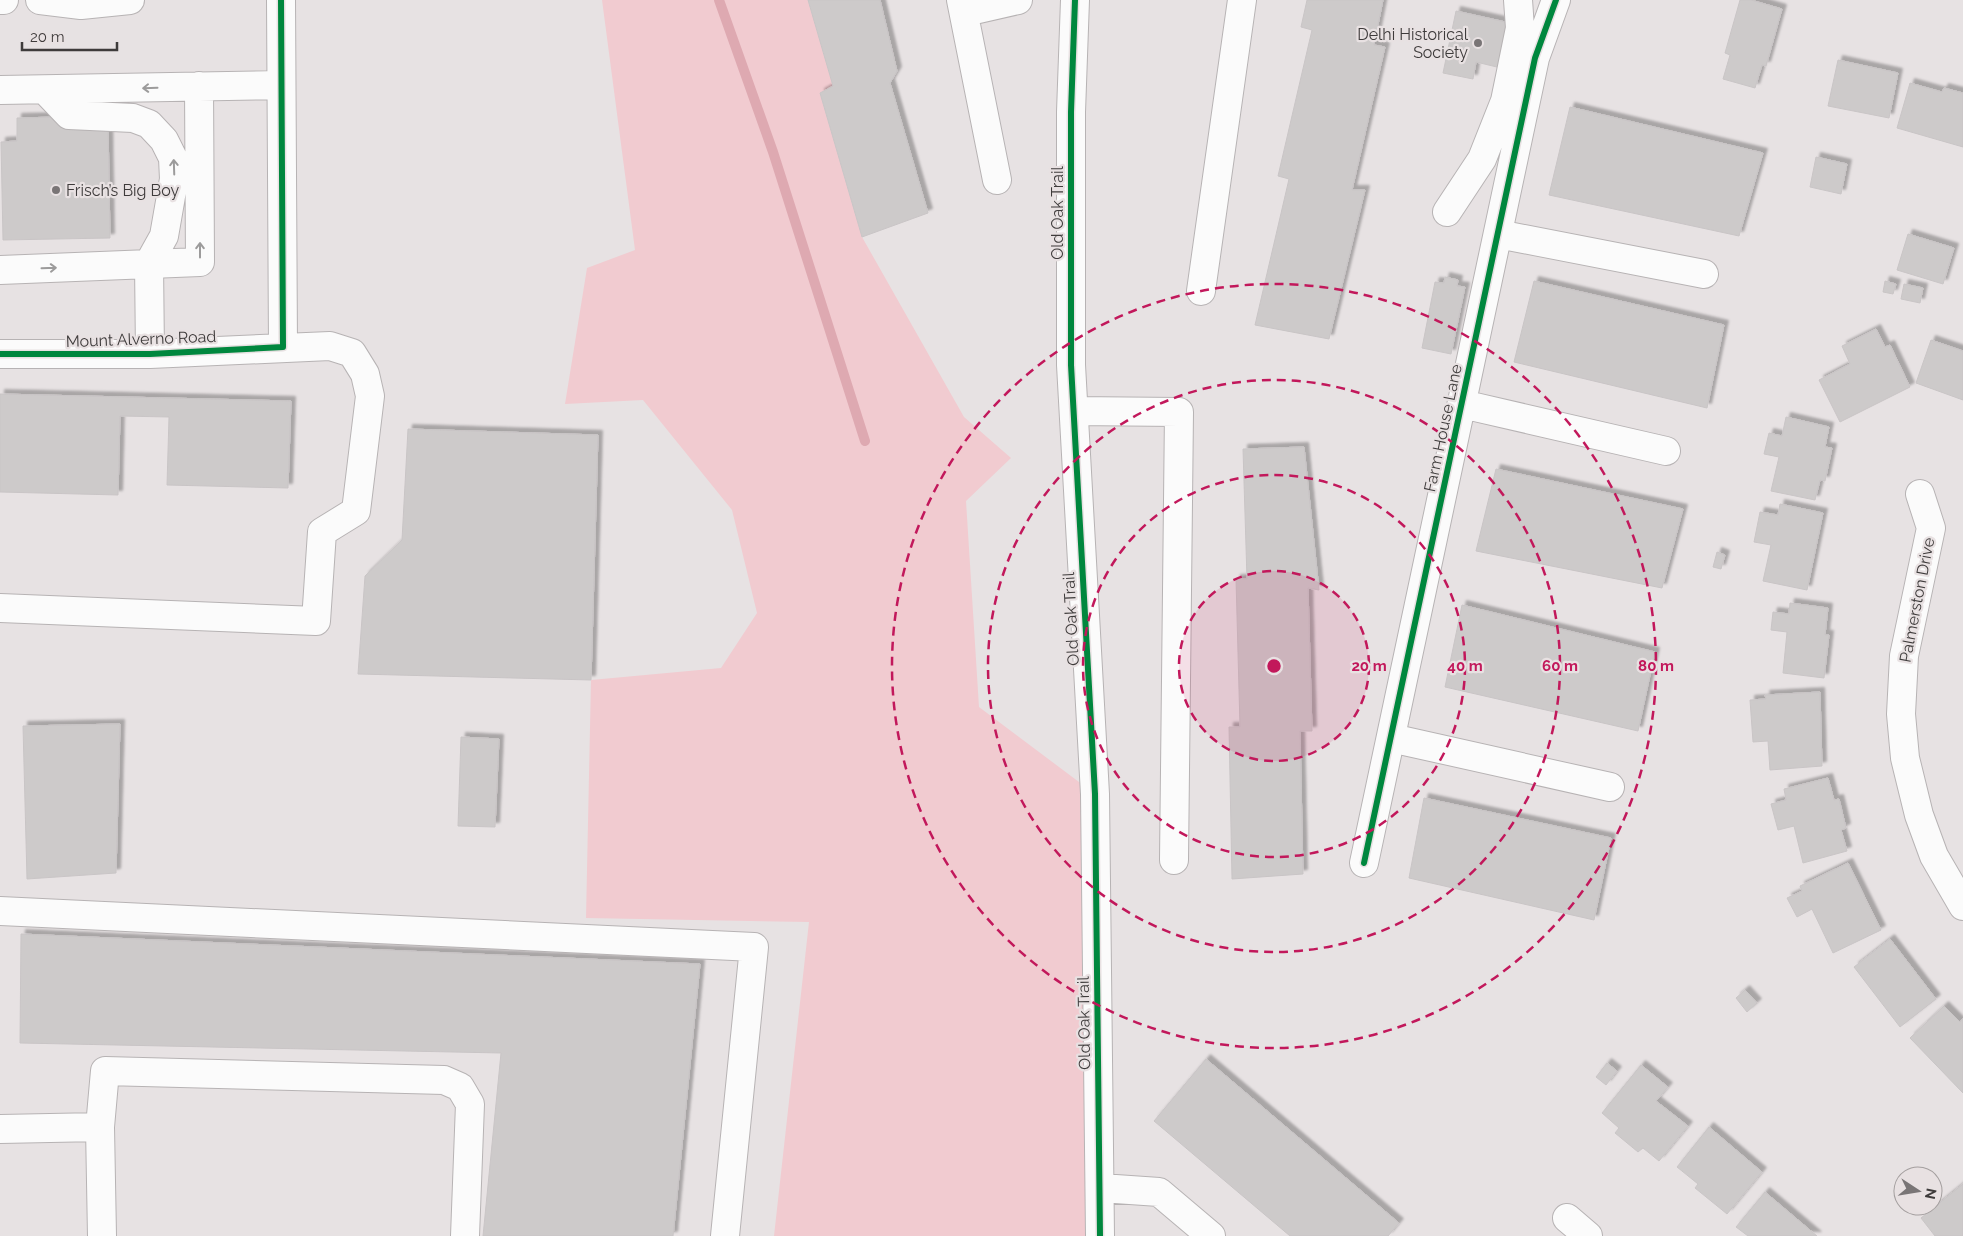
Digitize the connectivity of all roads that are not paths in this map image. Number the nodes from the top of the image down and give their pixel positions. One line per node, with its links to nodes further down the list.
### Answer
1 (0, 0): 2 (street)
2 (4, 0)
3 (40, 0): 4 (street)
4 (130, 0)
5 (281, 0): 12 (street)
6 (1018, 0): 11 (street)
7 (1075, 0): 27 (street, Old Oak Trail)
8 (1242, 0): 22 (street)
9 (1518, 0): 17 (street)
10 (1556, 0): 18 (street, Farm House Lane)
11 (963, 6): 16 (street)
12 (282, 85): 13 (street); 23 (street)
13 (199, 86): 15 (street, one-way to 15); 19 (street, one-way to 13)
14 (0, 90): 15 (street)
15 (46, 91): 19 (street, one-way to 15)
16 (997, 180)
17 (1447, 212)
18 (1498, 234): 21 (street); 26 (street, Farm House Lane)
19 (149, 264): 20 (street, one-way to 19); 25 (street)
20 (0, 270)
21 (1704, 274)
22 (1200, 291)
23 (283, 347): 25 (street, Mount Alverno Road); 30 (street, Mount Alverno Road)
24 (0, 354): 25 (street, Mount Alverno Road)
25 (150, 354)
26 (1462, 404): 28 (street); 31 (street, Farm House Lane)
27 (1074, 411): 33 (street); 39 (street, Old Oak Trail)
28 (1666, 451)
29 (1920, 494): 35 (street, Palmerston Drive)
30 (0, 608)
31 (1391, 738): 32 (street); 34 (street, Farm House Lane)
32 (1610, 787)
33 (1174, 860)
34 (1364, 864)
35 (1963, 906)
36 (0, 911): 43 (street)
37 (100, 1127): 38 (street); 41 (street); 42 (street)
38 (0, 1129)
39 (1101, 1188): 44 (street, Old Oak Trail); 45 (street)
40 (1567, 1218): 46 (street)
41 (102, 1236)
42 (465, 1236)
43 (725, 1236)
44 (1100, 1236)
45 (1211, 1236)
46 (1588, 1236)

